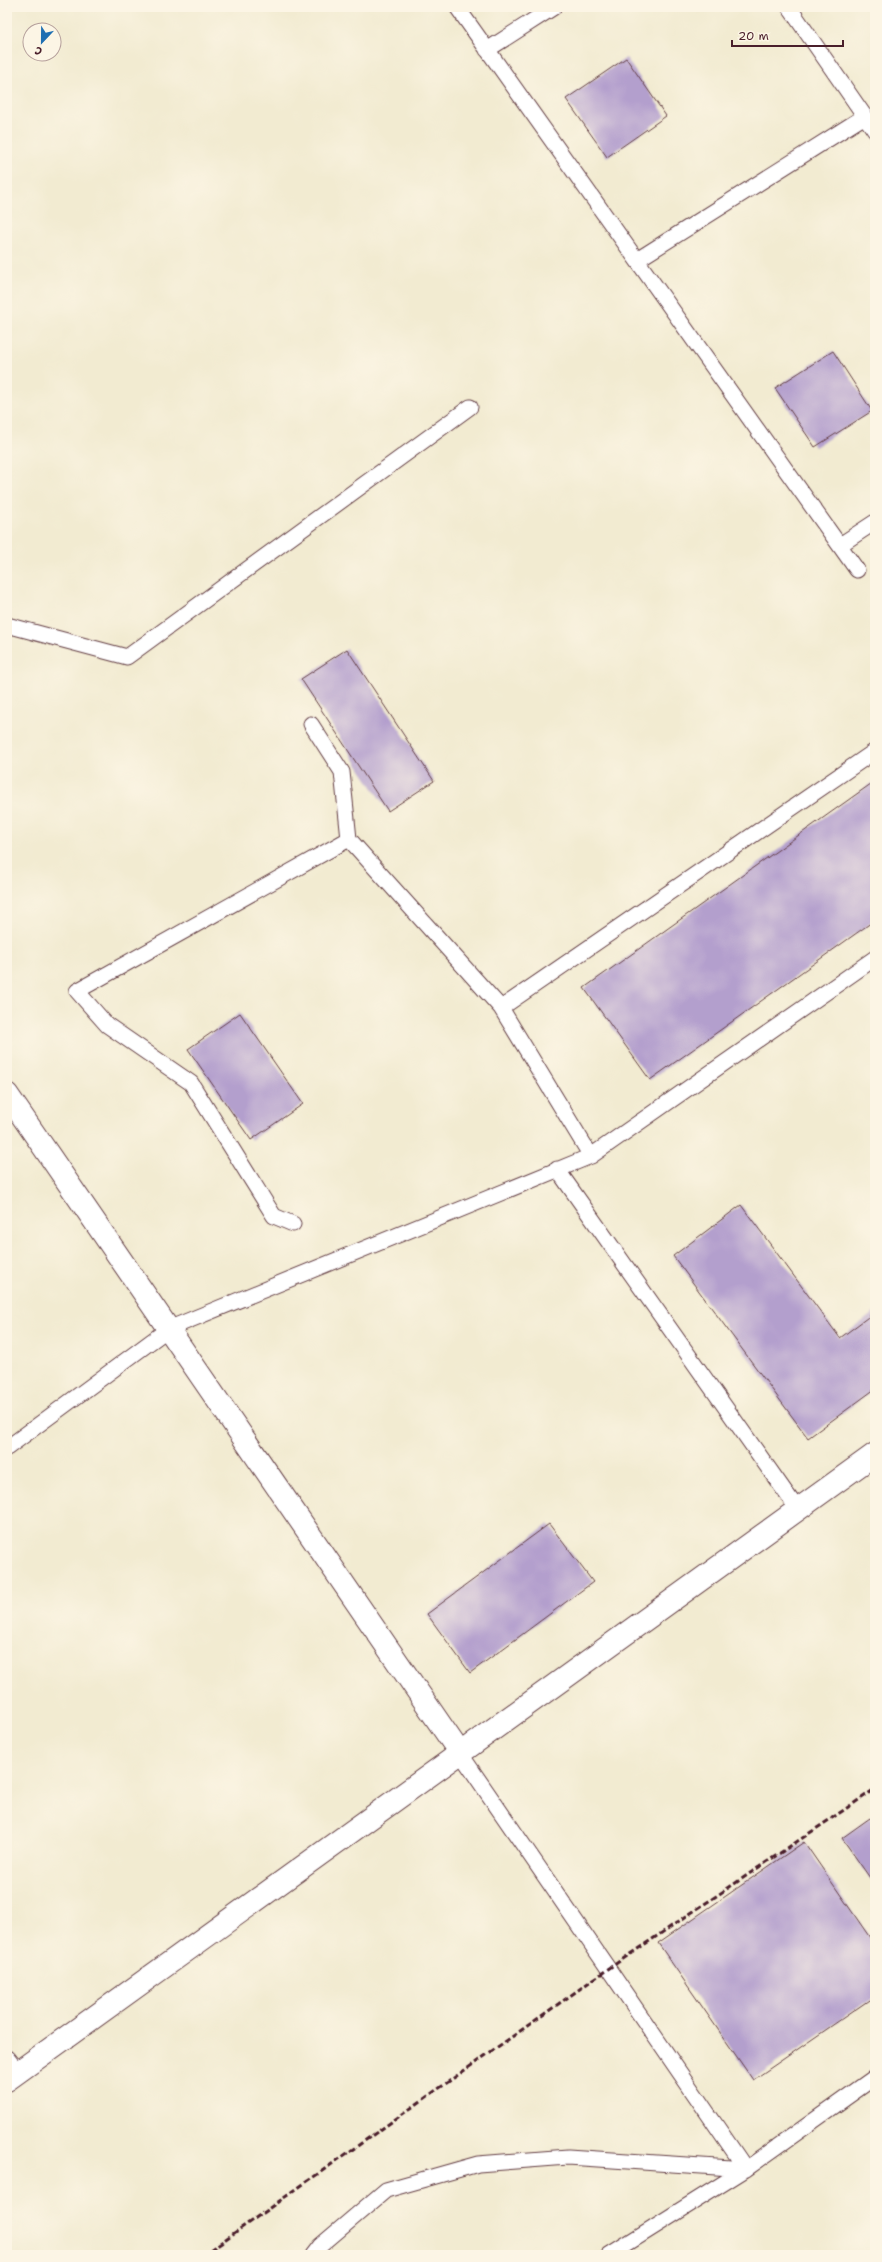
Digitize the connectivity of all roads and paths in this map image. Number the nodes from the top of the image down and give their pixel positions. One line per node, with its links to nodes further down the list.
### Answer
1 (457, 7): 4 (lane)
2 (554, 7): 4 (lane)
3 (789, 7): 5 (lane)
4 (487, 50): 7 (lane)
5 (865, 116): 6 (lane); 7 (lane)
6 (875, 131)
7 (637, 260): 10 (lane)
8 (470, 406): 12 (lane)
9 (875, 522): 10 (lane)
10 (840, 545): 11 (lane)
11 (857, 570)
12 (7, 625)
13 (311, 724): 15 (lane)
14 (875, 751): 17 (lane)
15 (349, 839): 17 (lane); 21 (lane)
16 (875, 958): 19 (lane)
17 (501, 1008): 19 (lane)
18 (7, 1094): 22 (street)
19 (591, 1156): 20 (lane)
20 (557, 1169): 22 (lane); 25 (lane)
21 (293, 1224)
22 (168, 1329): 23 (lane); 26 (street)
23 (7, 1448)
24 (875, 1454): 25 (street)
25 (798, 1510): 26 (street)
26 (460, 1754): 27 (street); 29 (lane)
27 (11, 2070)
28 (875, 2077): 29 (lane)
29 (746, 2169): 30 (lane); 31 (lane)
30 (313, 2255)
31 (609, 2255)

